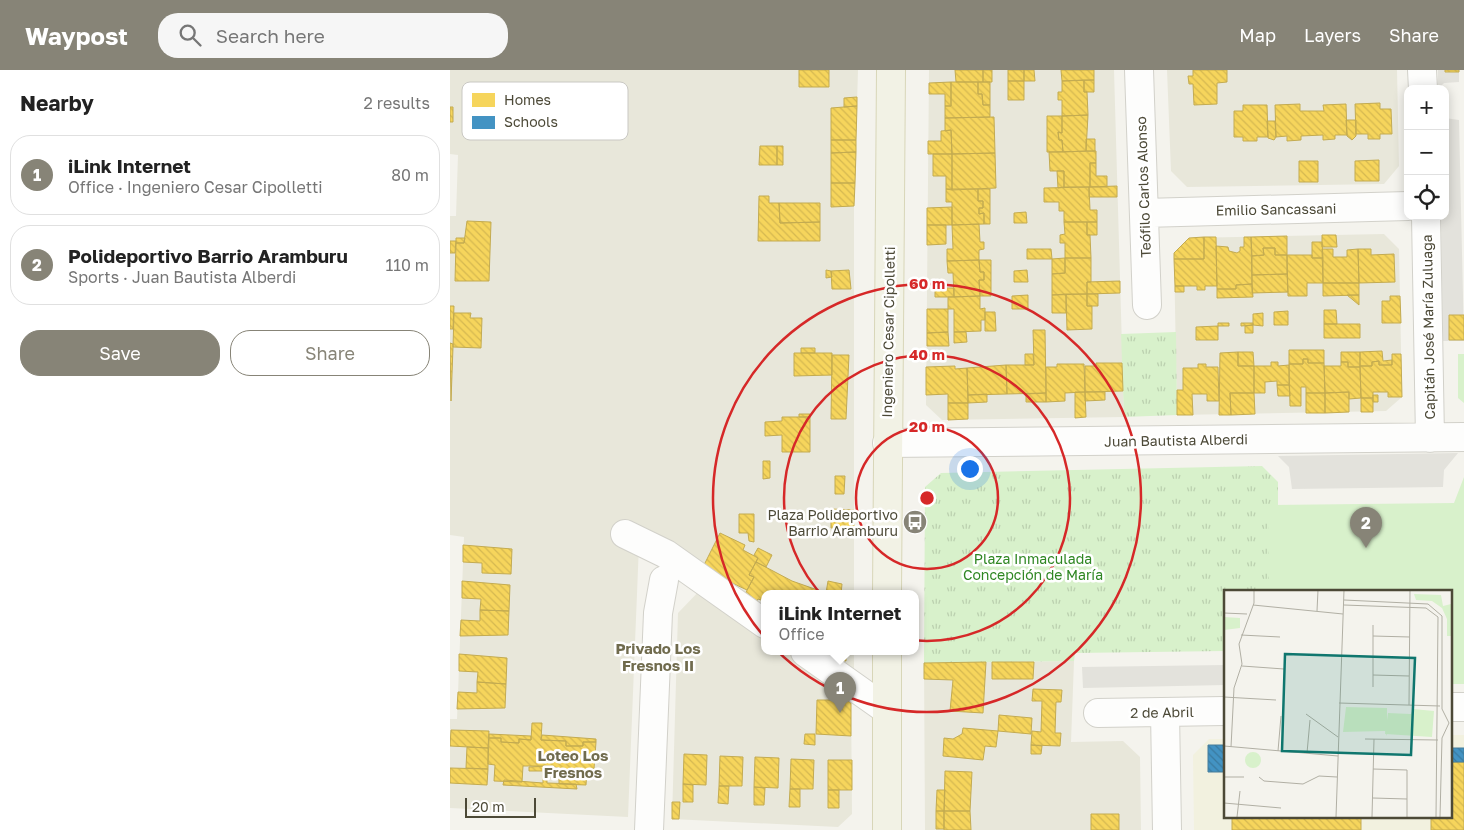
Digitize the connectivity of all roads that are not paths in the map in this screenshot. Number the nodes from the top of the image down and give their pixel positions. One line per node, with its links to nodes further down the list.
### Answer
1 (891, 70): 11 (main road, Ingeniero Cesar Cipolletti)
2 (1139, 70): 6 (street, Teófilo Carlos Alonso)
3 (1422, 70): 4 (street)
4 (1423, 85)
5 (1404, 206): 6 (street, Emilio Sancassani)
6 (1144, 213): 8 (street, Teófilo Carlos Alonso)
7 (1426, 220): 10 (street, Capitán José María Zuluaga)
8 (1147, 305)
9 (1464, 437): 10 (street, Juan Bautista Alberdi)
10 (1430, 438): 11 (street, Juan Bautista Alberdi)
11 (887, 443): 14 (main road, Ingeniero Cesar Cipolletti)
12 (625, 534): 15 (street)
13 (664, 580): 22 (street)
14 (887, 590)
15 (761, 621)
16 (809, 655): 18 (street)
17 (887, 655): 18 (main road)
18 (887, 710): 23 (main road)
19 (1224, 711): 20 (street, 2 de Abril)
20 (1165, 712): 21 (street, 2 de Abril); 24 (street)
21 (1098, 714)
22 (649, 830)
23 (887, 830)
24 (1167, 830)

